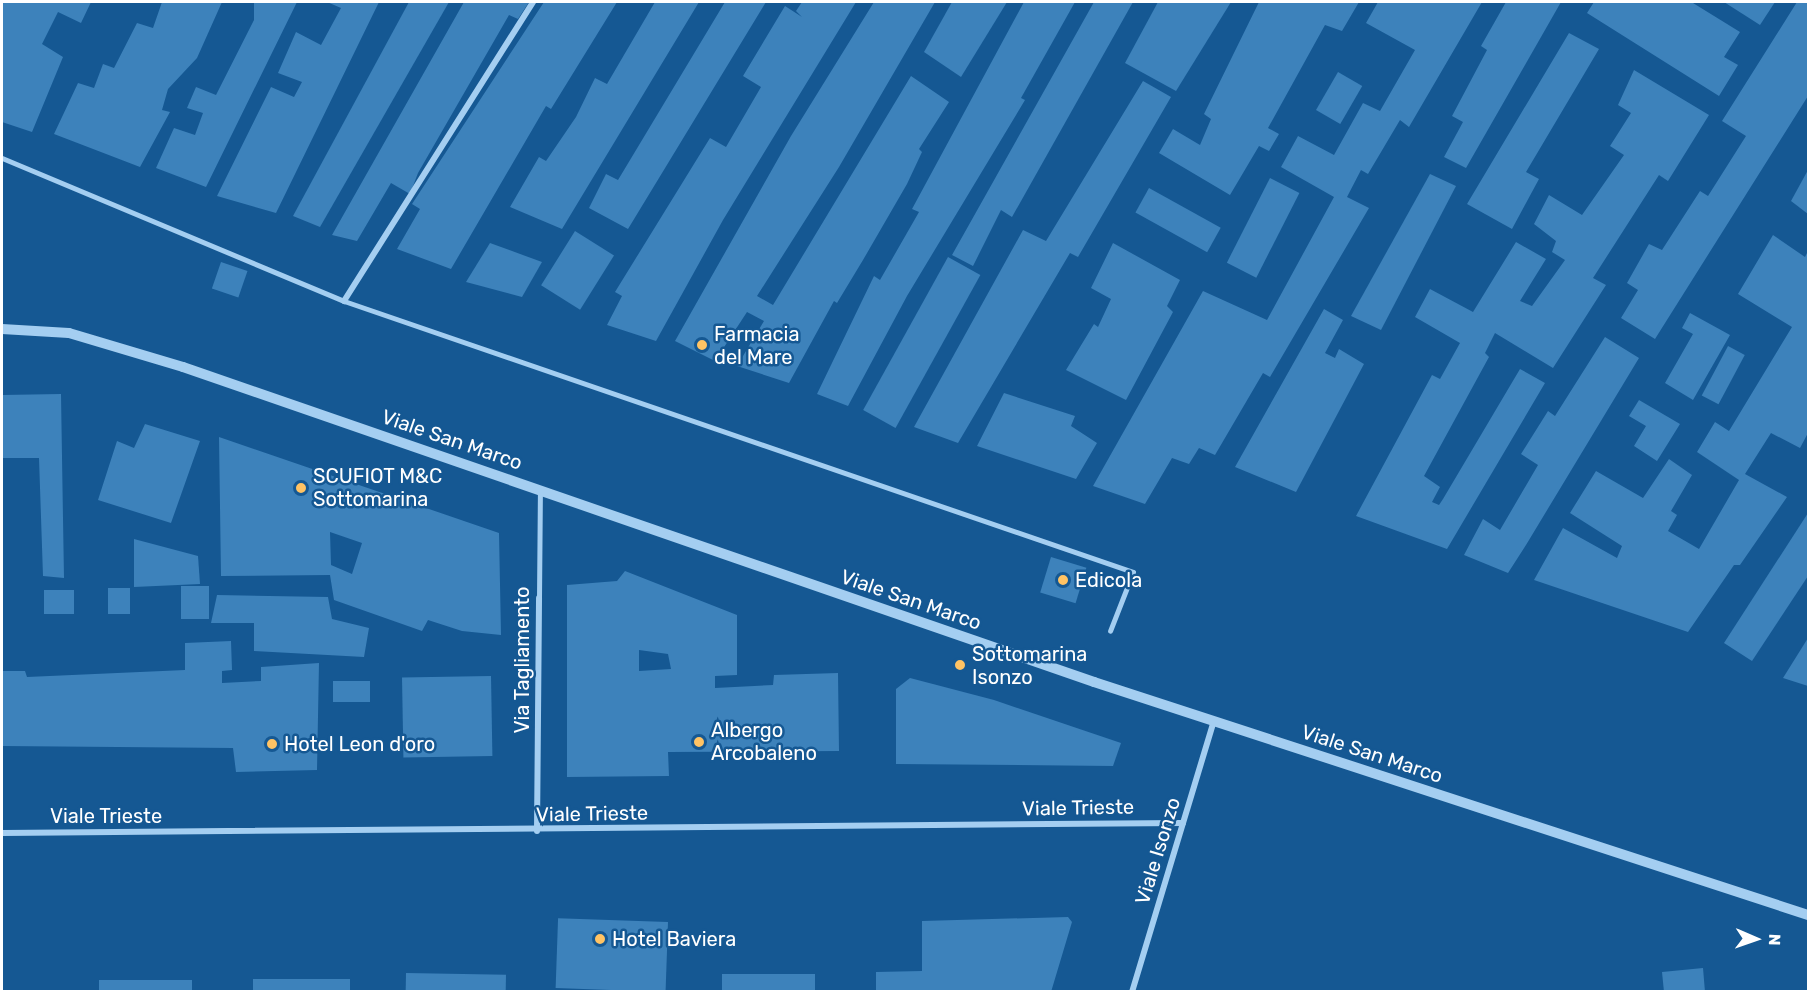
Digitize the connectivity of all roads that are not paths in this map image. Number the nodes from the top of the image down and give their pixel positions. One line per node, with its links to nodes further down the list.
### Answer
1 (533, 2): 3 (street)
2 (2, 158): 3 (street)
3 (344, 302): 7 (street)
4 (2, 329): 5 (street, Viale San Marco)
5 (540, 490): 6 (street, Via Tagliamento); 8 (street, Viale San Marco)
6 (539, 598): 10 (street, Via Tagliamento)
7 (1110, 631)
8 (1214, 720): 9 (street, Viale Isonzo); 12 (street, Viale San Marco)
9 (1183, 823): 10 (street, Viale Trieste); 13 (street, Viale Isonzo)
10 (537, 831): 11 (street, Viale Trieste)
11 (2, 833)
12 (1809, 915)
13 (1132, 992)

